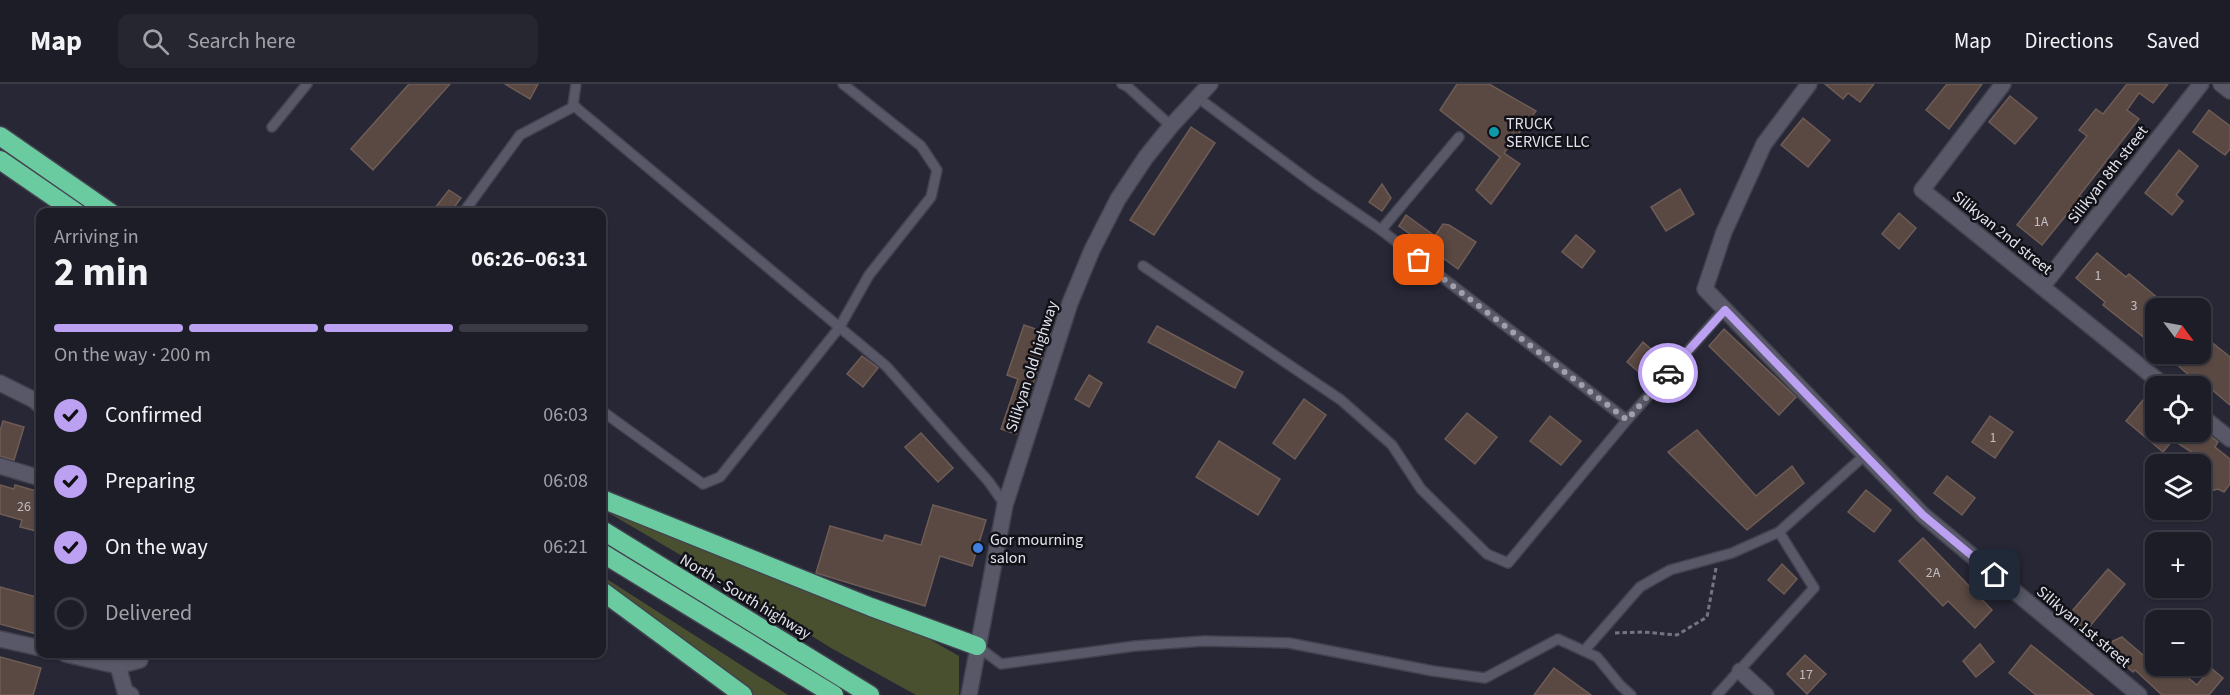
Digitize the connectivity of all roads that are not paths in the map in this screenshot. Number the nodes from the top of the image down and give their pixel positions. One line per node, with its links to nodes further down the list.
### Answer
1 (307, 84): 14 (lane)
2 (576, 84): 12 (lane)
3 (843, 84): 25 (lane)
4 (1122, 84): 13 (lane)
5 (1210, 84): 11 (street, Silikyan old highway)
6 (1809, 84): 24 (street, Silikyan 1st street)
7 (2003, 84): 23 (street, Silikyan 2nd street)
8 (2201, 84): 23 (street, Silikyan 8th street)
9 (2221, 84): 10 (street)
10 (2230, 92)
11 (1197, 97): 13 (street, Silikyan old highway); 21 (lane)
12 (575, 106): 20 (lane); 25 (lane)
13 (1171, 126): 37 (street, Silikyan old highway)
14 (272, 127)
15 (0, 136): 19 (highway)
16 (1459, 138): 21 (lane)
17 (0, 160): 18 (highway)
18 (70, 208)
19 (104, 208)
20 (467, 208)
21 (1381, 230): 30 (lane)
22 (1143, 266): 30 (lane)
23 (2042, 287): 26 (street, Silikyan 2nd street)
24 (1725, 310): 30 (lane); 33 (street, Silikyan 1st street)
25 (839, 328): 29 (lane); 37 (lane)
26 (2152, 376)
27 (0, 383): 28 (street)
28 (36, 402)
29 (606, 414)
30 (1627, 420)
31 (2211, 424): 32 (street)
32 (2230, 439)
33 (1865, 455): 39 (lane); 58 (street, Silikyan 1st street)
34 (0, 466): 35 (street)
35 (36, 477)
36 (606, 501): 43 (highway)
37 (1005, 505): 43 (street, Silikyan old highway)
38 (606, 532): 53 (highway, North - South highway)
39 (1779, 532): 45 (lane); 49 (lane)
40 (606, 555): 52 (highway)
41 (606, 594): 51 (highway)
42 (0, 639): 44 (street)
43 (977, 646): 45 (lane); 54 (street, Silikyan old highway)
44 (36, 647)
45 (1584, 651): 55 (lane)
46 (83, 658): 48 (street)
47 (140, 660): 48 (street)
48 (118, 666): 50 (street)
49 (1740, 671): 56 (lane); 57 (street)
50 (131, 695)
51 (743, 695)
52 (834, 695)
53 (870, 695)
54 (969, 695)
55 (1631, 695)
56 (1717, 695)
57 (1766, 695)
58 (2139, 695)

